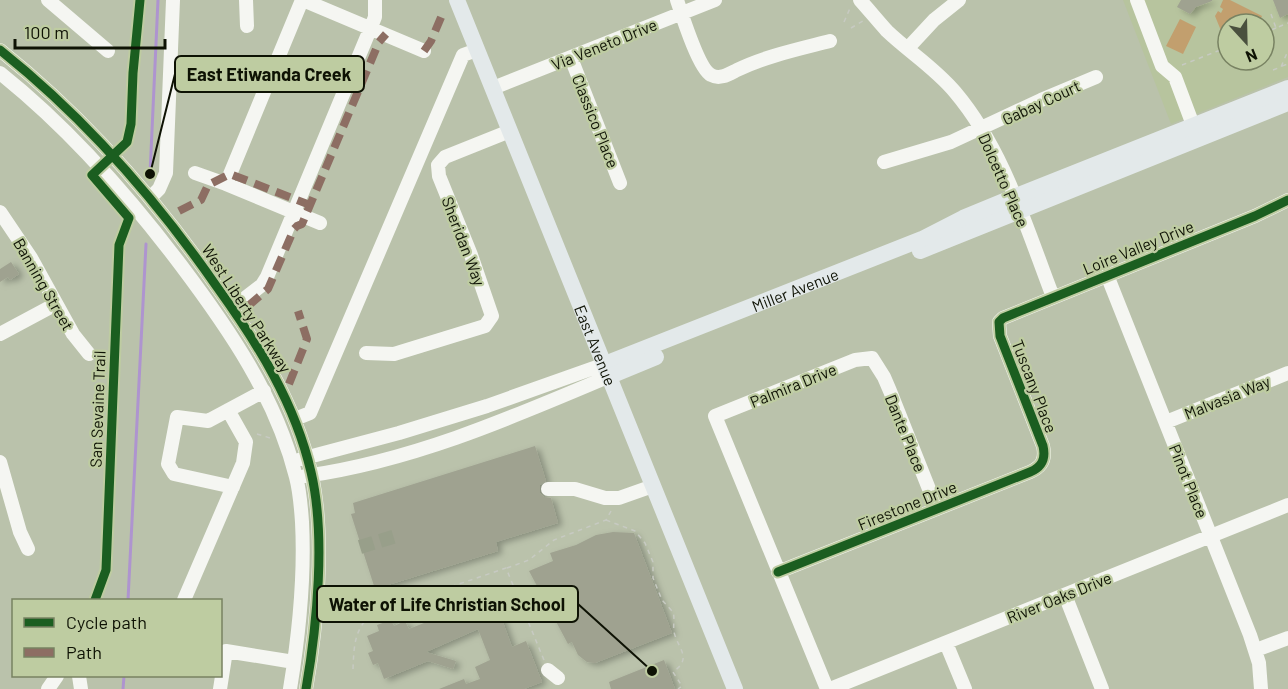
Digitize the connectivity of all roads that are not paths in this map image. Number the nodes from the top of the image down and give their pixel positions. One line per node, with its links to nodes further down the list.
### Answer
1 (48, 0): 19 (street)
2 (173, 0): 34 (street)
3 (246, 0): 13 (street)
4 (303, 0): 14 (street); 33 (street)
5 (375, 0): 14 (street)
6 (457, 0): 18 (main road, East Avenue)
7 (677, 0): 12 (street)
8 (715, 0): 12 (street, Via Veneto Drive)
9 (959, 0): 16 (street)
10 (1137, 0): 27 (street)
11 (856, 3): 16 (street, Dolcetto Place)
12 (682, 14): 15 (street); 21 (street, Via Veneto Drive)
13 (247, 26)
14 (371, 27): 20 (street); 38 (street)
15 (830, 41)
16 (908, 48): 28 (street, Dolcetto Place)
17 (0, 50): 34 (street, West Liberty Parkway)
18 (477, 50): 24 (main road, East Avenue); 55 (street)
19 (108, 51)
20 (424, 51)
21 (571, 58): 24 (street, Via Veneto Drive); 32 (street, Classico Place)
22 (0, 73): 43 (street, West Liberty Parkway)
23 (1096, 77): 28 (street, Gabay Court)
24 (493, 88): 29 (main road, East Avenue)
25 (1288, 88): 27 (main road, Miller Avenue)
26 (1288, 103): 36 (main road, Miller Avenue)
27 (1193, 125): 36 (main road, Miller Avenue)
28 (982, 129): 30 (street, Gabay Court); 36 (street, Dolcetto Place)
29 (510, 131): 48 (street, Sheridan Way); 51 (main road, East Avenue)
30 (884, 162)
31 (195, 172): 33 (street)
32 (620, 183)
33 (226, 184): 38 (street)
34 (150, 198): 44 (street, West Liberty Parkway)
35 (1288, 200): 40 (street, Loire Valley Drive)
36 (1016, 204): 41 (street, Dolcetto Place); 51 (main road, Miller Avenue)
37 (0, 212): 42 (street, Banning Street)
38 (294, 213): 39 (street); 44 (street)
39 (320, 223)
40 (1107, 275): 41 (street, Loire Valley Drive); 56 (street, Pinot Place)
41 (1053, 297): 45 (street, Loire Valley Drive)
42 (56, 304): 46 (street); 49 (street, Banning Street)
43 (212, 306): 47 (street); 53 (street, West Liberty Parkway)
44 (232, 308): 47 (street, West Liberty Parkway)
45 (999, 322): 58 (street, Tuscany Place)
46 (0, 334)
47 (255, 343): 55 (street, West Liberty Parkway)
48 (366, 353)
49 (89, 354)
50 (872, 358): 67 (street, Dante Place); 70 (street, Palmira Drive)
51 (608, 370): 57 (street, Miller Avenue); 61 (street, Miller Avenue); 63 (main road, East Avenue)
52 (1288, 373): 56 (street, Malvasia Way)
53 (264, 391): 54 (street); 60 (street, West Liberty Parkway)
54 (228, 410): 64 (street); 64 (street)
55 (295, 419): 57 (street, West Liberty Parkway)
56 (1166, 422): 68 (street, Pinot Place)
57 (308, 458): 60 (street, Miller Avenue); 61 (street, West Liberty Parkway)
58 (1044, 461): 67 (street, Firestone Drive)
59 (0, 462): 69 (street)
60 (292, 462): 62 (street, West Liberty Parkway)
61 (312, 476): 62 (street, Miller Avenue); 80 (street, West Liberty Parkway)
62 (297, 478): 76 (street, West Liberty Parkway)
63 (653, 486): 65 (street); 78 (main road, East Avenue)
64 (233, 487): 72 (street)
65 (548, 489)
66 (1288, 505): 68 (street, River Oaks Drive)
67 (937, 509): 70 (street, Firestone Drive)
68 (1211, 536): 71 (street, River Oaks Drive); 75 (street, Pinot Place)
69 (28, 549)
70 (778, 572): 81 (street)
71 (1065, 595): 74 (street, River Oaks Drive); 83 (street)
72 (184, 599)
73 (1288, 638): 75 (street)
74 (946, 643): 81 (street, River Oaks Drive); 82 (street)
75 (1256, 650): 84 (street, Pinot Place)
76 (294, 662): 77 (street); 79 (street, West Liberty Parkway)
77 (222, 674)
78 (732, 688)
79 (290, 689)
80 (306, 689)
81 (829, 689)
82 (965, 689)
83 (1102, 689)
84 (1261, 689)

